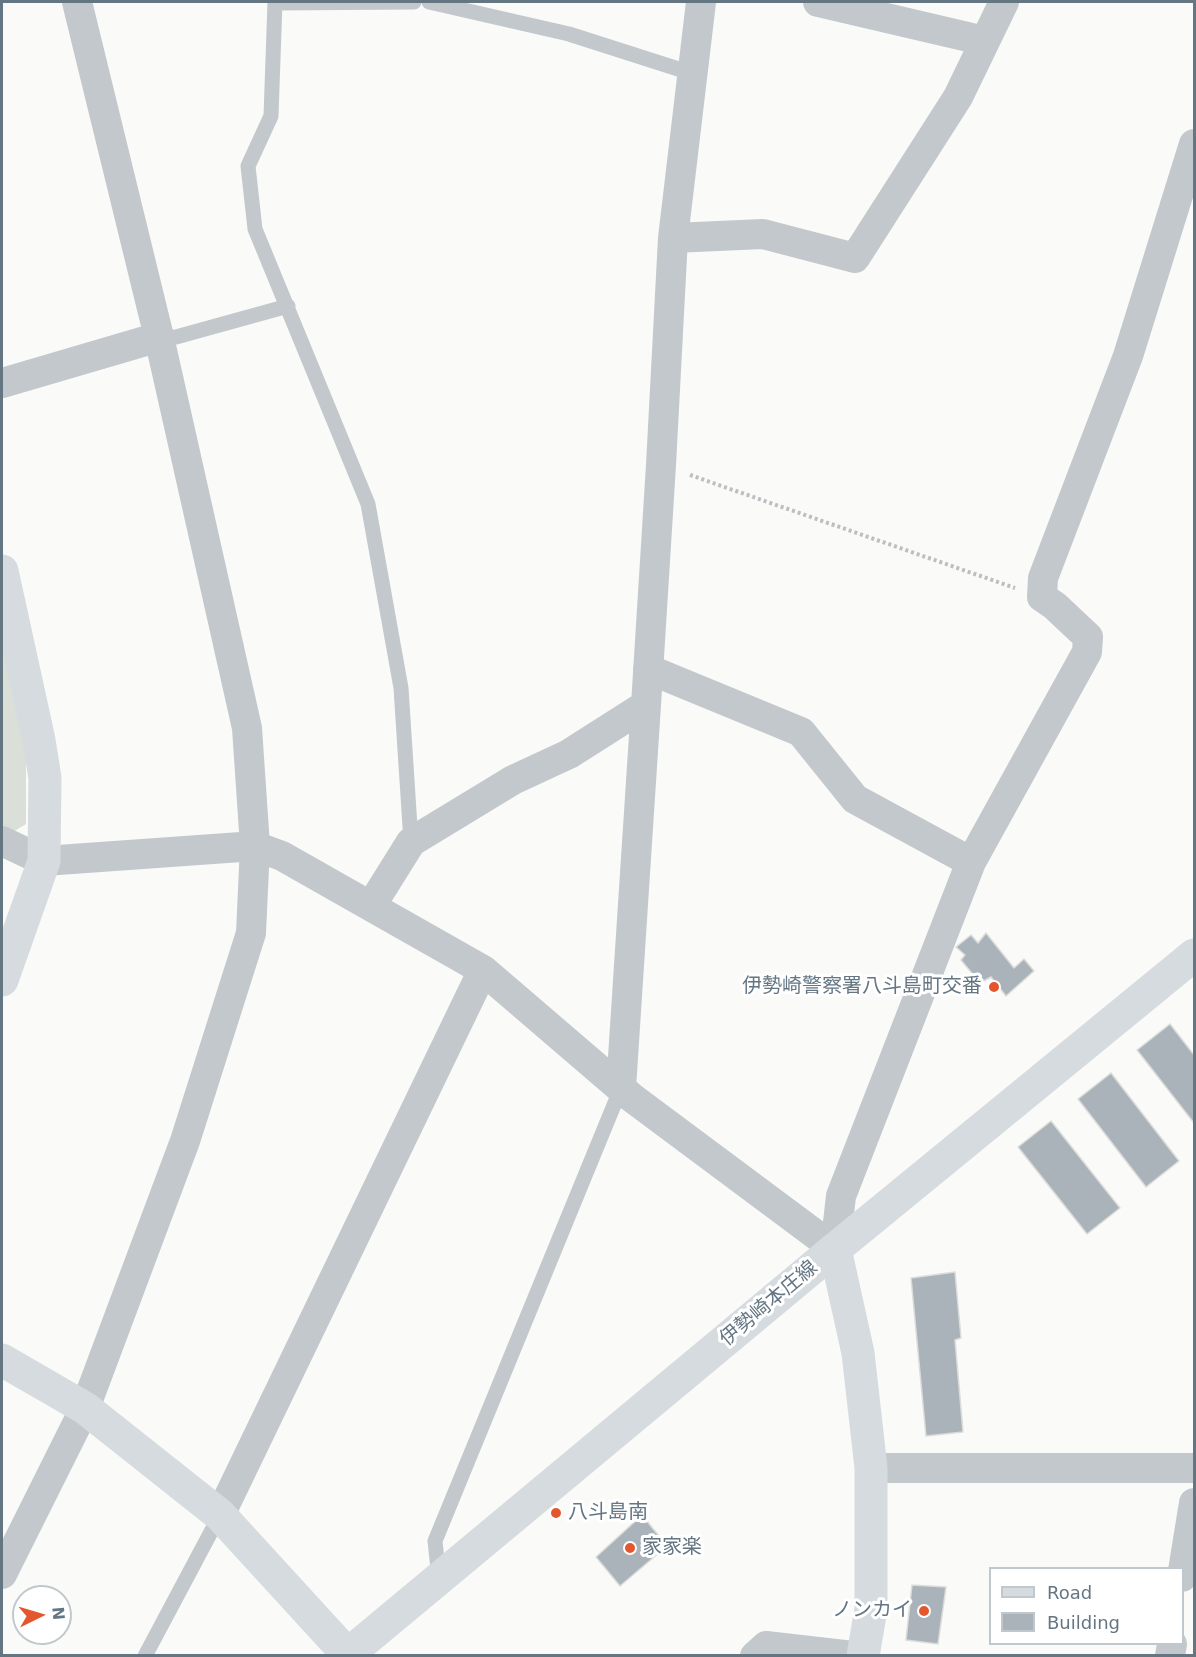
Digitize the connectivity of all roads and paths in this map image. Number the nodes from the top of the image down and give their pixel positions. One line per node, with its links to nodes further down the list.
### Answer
1 (77, 2): 13 (street)
2 (275, 2): 3 (lane); 12 (lane)
3 (414, 2)
4 (429, 2): 9 (lane)
5 (701, 2): 9 (street)
6 (818, 2): 8 (street)
7 (1004, 2): 8 (street)
8 (985, 41): 11 (street)
9 (694, 74): 11 (street)
10 (1194, 144): 17 (street)
11 (673, 238): 15 (street)
12 (288, 306): 13 (lane); 21 (lane)
13 (159, 337): 14 (street); 22 (street)
14 (2, 383)
15 (661, 465): 17 (path); 18 (street)
16 (2, 571): 23 (street)
17 (1042, 597): 24 (street)
18 (648, 669): 19 (street); 24 (street)
19 (646, 705): 21 (street); 29 (street)
20 (2, 841): 23 (street)
21 (411, 842): 25 (street)
22 (255, 846): 23 (street); 25 (street); 32 (street)
23 (44, 861): 28 (street)
24 (971, 862): 30 (street)
25 (371, 906): 27 (street)
26 (1194, 955): 30 (street, 伊勢崎本庄線)
27 (483, 970): 29 (street); 36 (street)
28 (2, 980)
29 (621, 1088): 30 (street); 39 (lane)
30 (835, 1250): 33 (street); 39 (street, 伊勢崎本庄線)
31 (2, 1360): 32 (street)
32 (85, 1408): 36 (street); 38 (street)
33 (871, 1468): 34 (street); 44 (street)
34 (1194, 1468)
35 (1194, 1503): 37 (street)
36 (220, 1515): 40 (street); 41 (lane)
37 (1184, 1567)
38 (2, 1574)
39 (439, 1578): 40 (street, 伊勢崎本庄線)
40 (348, 1655)
41 (145, 1656)
42 (755, 1656): 43 (street)
43 (853, 1656)
44 (863, 1656)

